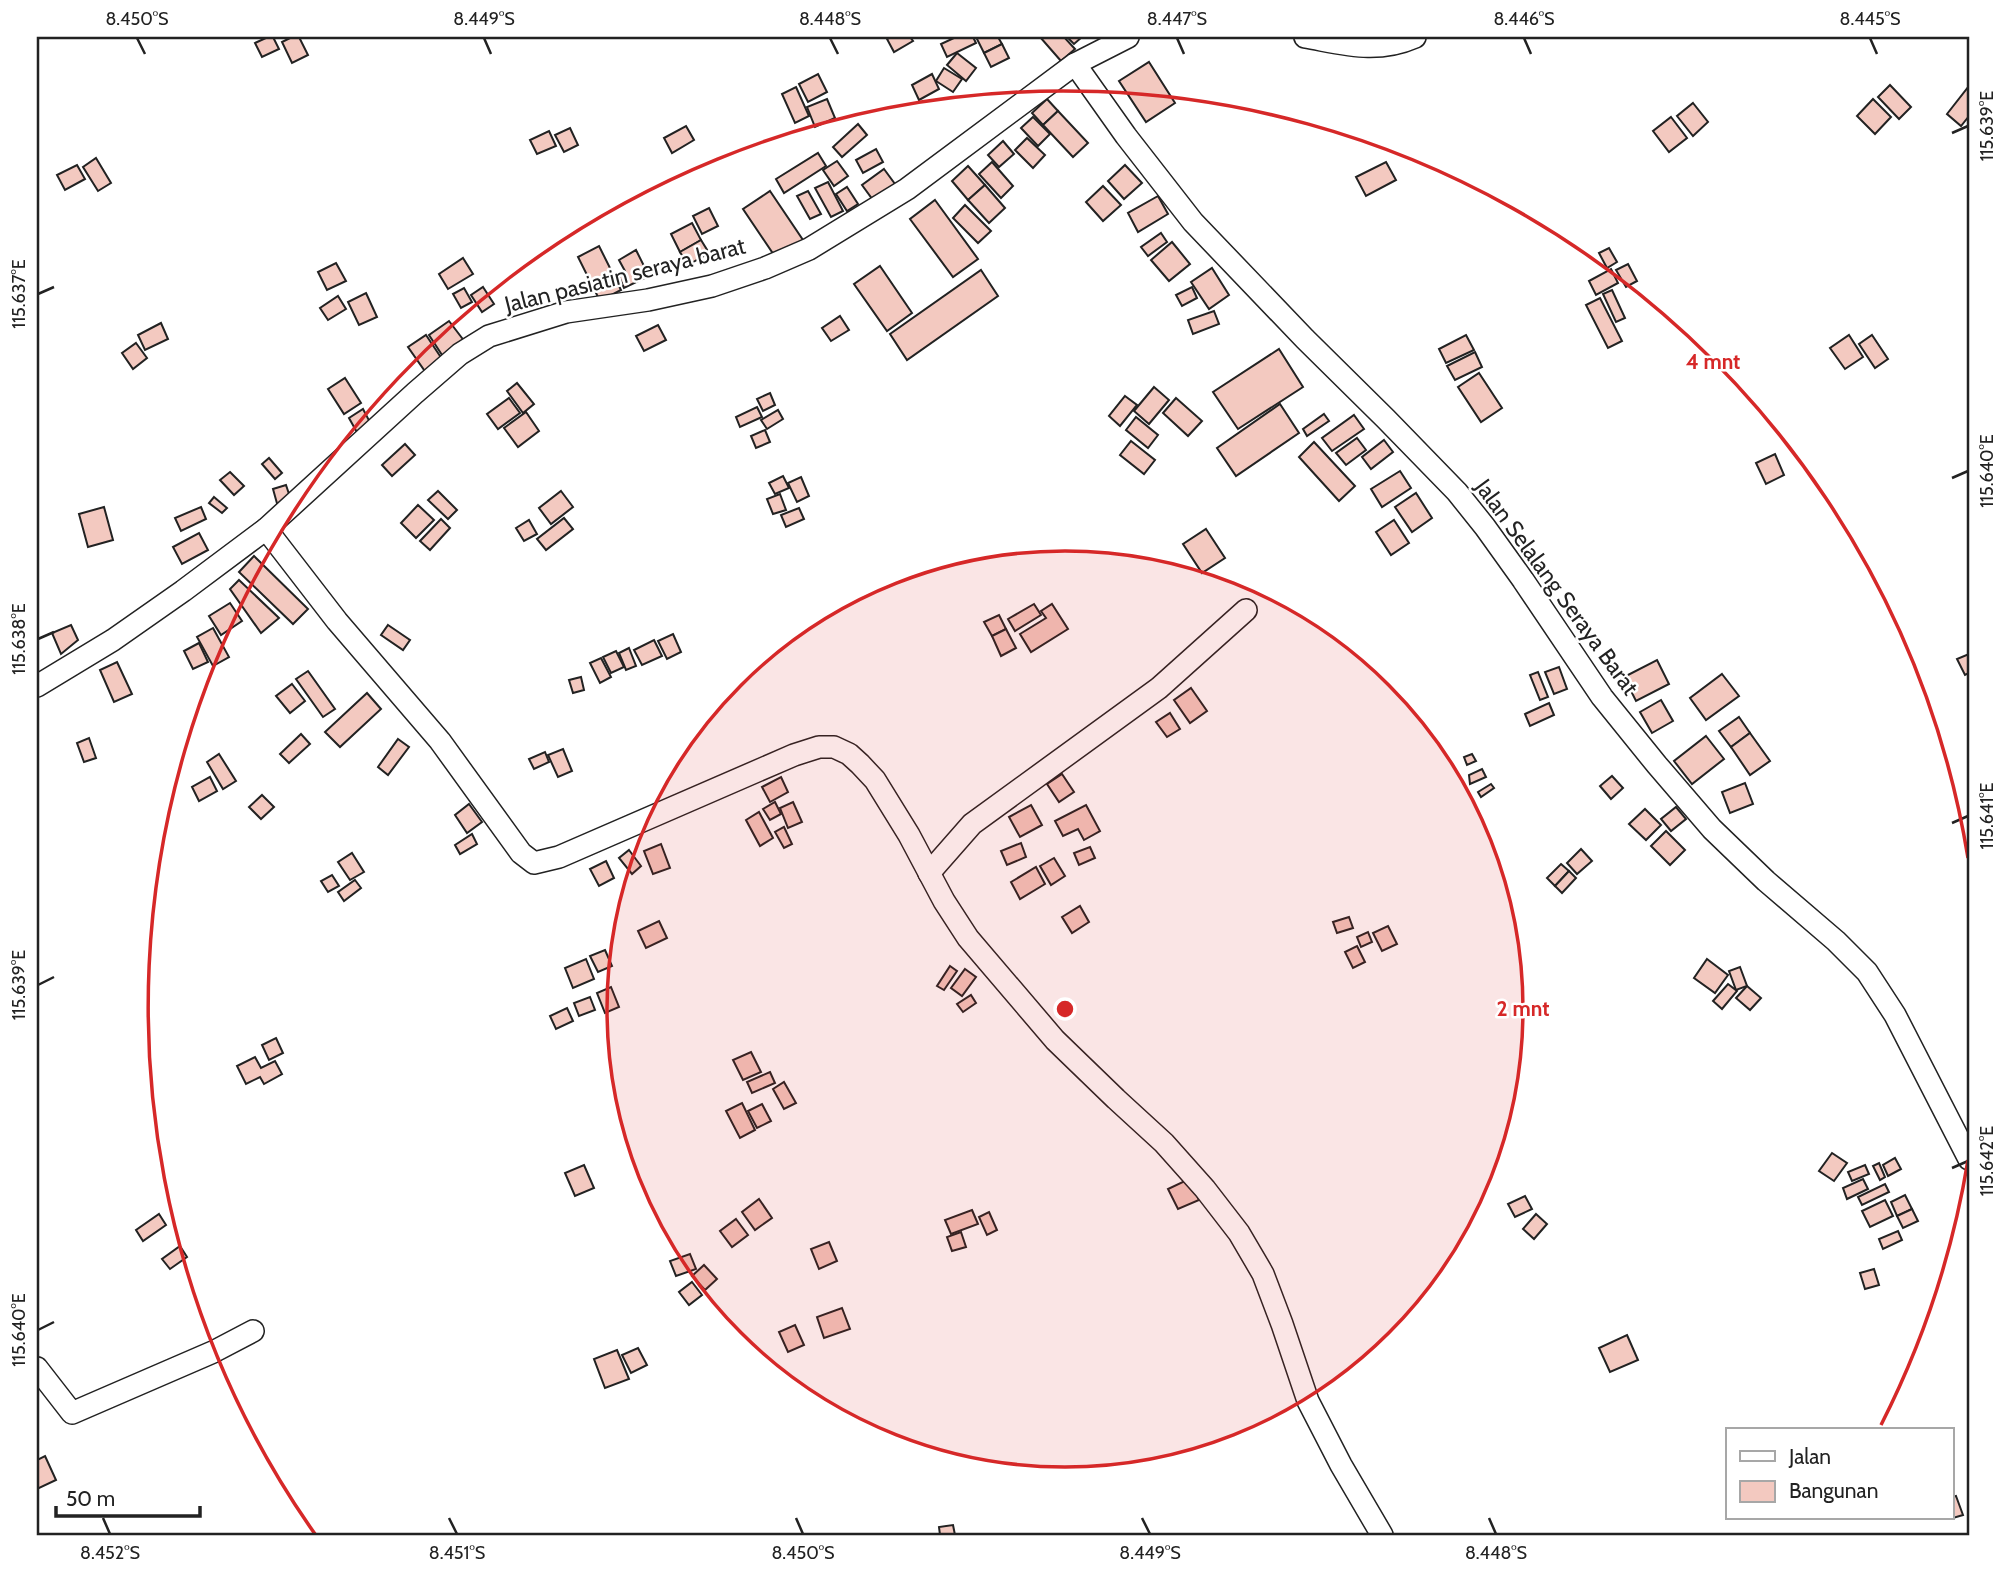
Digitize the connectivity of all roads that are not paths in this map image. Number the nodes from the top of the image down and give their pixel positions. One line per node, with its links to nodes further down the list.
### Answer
1 (1128, 37): 4 (street, Jalan pasiatin seraya barat)
2 (1305, 37): 3 (street)
3 (1415, 37)
4 (1074, 64): 5 (street, Jalan pasiatin seraya barat); 9 (street, Jalan Selalang Seraya Barat)
5 (266, 529): 7 (street, Jalan pasiatin seraya barat); 8 (street)
6 (1246, 610): 8 (street)
7 (37, 686)
8 (929, 873): 12 (street)
9 (1969, 1159)
10 (253, 1331): 11 (street)
11 (37, 1368)
12 (1382, 1535)

